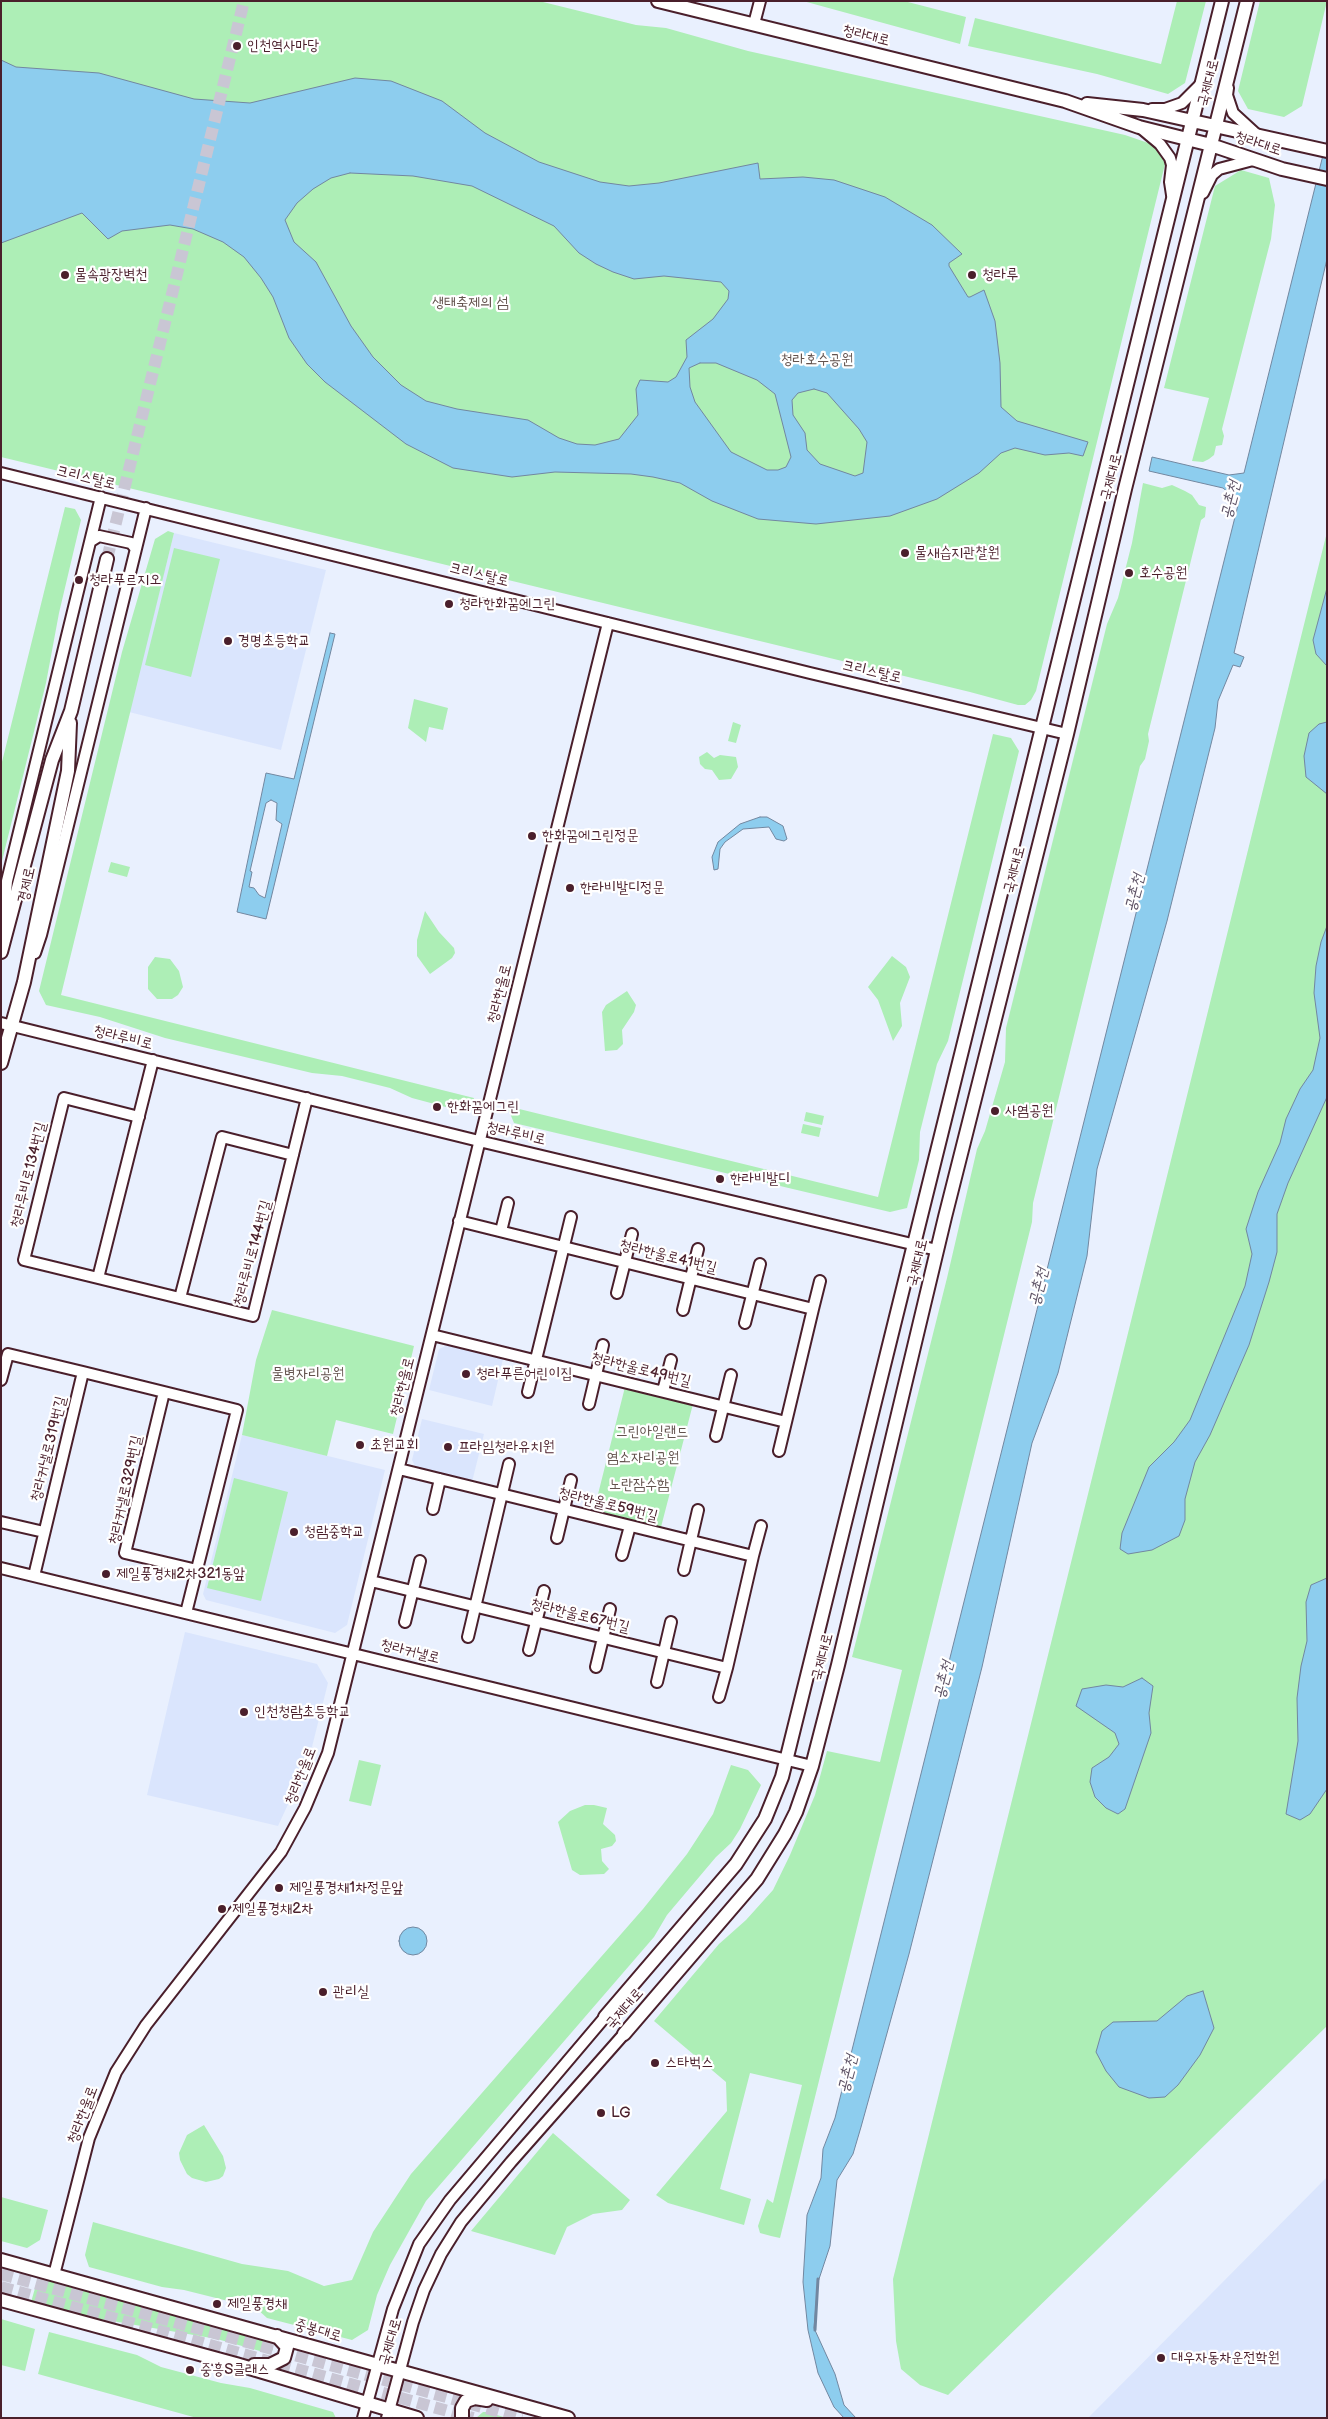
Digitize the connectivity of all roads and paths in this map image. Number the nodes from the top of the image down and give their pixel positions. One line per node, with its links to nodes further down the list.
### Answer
1 (658, 1): 5 (main road, 청라대로)
2 (760, 1): 5 (street)
3 (1222, 1): 7 (main road, 국제대로)
4 (1247, 1): 6 (main road, 국제대로)
5 (754, 24): 8 (main road, 청라대로)
6 (1228, 76): 12 (main road, 국제대로); 13 (street)
7 (1202, 83): 9 (street); 10 (main road, 국제대로)
8 (1065, 101): 9 (main road, 청라대로); 11 (main road, 청라대로)
9 (1144, 110): 10 (main road, 청라대로)
10 (1193, 122): 12 (main road, 청라대로); 14 (main road, 국제대로)
11 (1140, 127): 14 (main road, 청라대로); 19 (street)
12 (1215, 127): 13 (main road, 청라대로); 15 (main road, 국제대로)
13 (1258, 135): 16 (main road, 청라대로)
14 (1189, 139): 15 (main road, 청라대로); 19 (main road, 국제대로)
15 (1211, 145): 17 (main road, 청라대로); 20 (main road, 국제대로)
16 (1327, 151)
17 (1253, 160): 18 (main road, 청라대로); 20 (street)
18 (1327, 179)
19 (1173, 201): 29 (main road, 국제대로)
20 (1195, 210): 30 (main road, 국제대로)
21 (1, 473): 22 (street, 크리스탈로)
22 (101, 497): 23 (street, 크리스탈로); 24 (street)
23 (146, 508): 25 (street); 27 (street, 크리스탈로)
24 (90, 541): 25 (street); 31 (street)
25 (136, 549): 32 (street)
26 (107, 559): 28 (main road, 경제로)
27 (608, 623): 29 (street, 크리스탈로); 38 (street, 청라한울로)
28 (71, 711): 31 (main road, 경제로); 32 (main road, 경제로)
29 (1041, 728): 30 (street, 크리스탈로); 45 (main road, 국제대로)
30 (1067, 734): 48 (main road, 국제대로)
31 (2, 951)
32 (24, 982): 33 (main road, 경제로)
33 (6, 1025): 34 (street, 청라루비로); 35 (main road, 경제로)
34 (152, 1060): 36 (street, 청라루비로); 37 (street)
35 (1, 1063)
36 (307, 1098): 38 (street, 청라루비로); 39 (street, 청라루비로144번길)
37 (139, 1117): 51 (street); 51 (street, 청라루비로134번길)
38 (479, 1141): 42 (street, 청라한울로); 45 (street, 청라루비로)
39 (293, 1155): 57 (street); 57 (street, 청라루비로144번길)
40 (508, 1203): 43 (street)
41 (571, 1217): 46 (street)
42 (459, 1221): 43 (street, 청라한울로41번길); 61 (street, 청라한울로)
43 (501, 1231): 46 (street, 청라한울로41번길)
44 (632, 1234): 49 (street)
45 (913, 1244): 48 (street, 청라루비로); 116 (main road, 국제대로)
46 (564, 1247): 49 (street, 청라한울로41번길); 63 (street)
47 (698, 1249): 52 (street)
48 (937, 1250): 117 (main road, 국제대로)
49 (624, 1262): 52 (street, 청라한울로41번길); 55 (street)
50 (760, 1264): 56 (street)
51 (98, 1278): 54 (street, 청라루비로134번길)
52 (691, 1278): 56 (street, 청라한울로41번길); 59 (street)
53 (820, 1281): 58 (street)
54 (140, 1288): 57 (street, 청라루비로144번길)
55 (617, 1293)
56 (752, 1294): 58 (street, 청라한울로41번길); 60 (street)
57 (180, 1298)
58 (813, 1309): 74 (street)
59 (683, 1310)
60 (746, 1323)
61 (432, 1335): 63 (street, 청라한울로49번길); 78 (street, 청라한울로)
62 (603, 1346): 66 (street)
63 (536, 1360): 66 (street, 청라한울로49번길); 71 (street)
64 (671, 1360): 69 (street)
65 (83, 1372): 68 (street); 70 (street); 88 (street, 청라커낼로319번길)
66 (596, 1375): 69 (street, 청라한울로49번길); 72 (street)
67 (731, 1375): 73 (street)
68 (1, 1380)
69 (663, 1391): 73 (street, 청라한울로49번길)
70 (164, 1392): 95 (street, 청라커낼로329번길); 95 (street)
71 (528, 1392)
72 (589, 1404)
73 (724, 1406): 74 (street, 청라한울로49번길); 75 (street)
74 (786, 1422): 76 (street)
75 (716, 1436)
76 (779, 1451)
77 (509, 1464): 81 (street)
78 (399, 1469): 79 (street, 청라한울로59번길); 98 (street, 청라한울로)
79 (440, 1479): 81 (street, 청라한울로59번길); 82 (street)
80 (571, 1480): 83 (street)
81 (502, 1494): 83 (street, 청라한울로59번길); 101 (street)
82 (433, 1509)
83 (564, 1510): 86 (street, 청라한울로59번길); 89 (street)
84 (698, 1510): 90 (street)
85 (1, 1522): 88 (street)
86 (630, 1526): 90 (street, 청라한울로59번길); 91 (street)
87 (761, 1526): 92 (street)
88 (44, 1532): 97 (street, 청라커낼로319번길)
89 (557, 1538)
90 (691, 1541): 92 (street, 청라한울로59번길); 96 (street)
91 (622, 1555)
92 (753, 1556): 113 (street)
93 (420, 1561): 99 (street)
94 (1, 1568): 97 (street, 청라커낼로)
95 (197, 1570): 103 (street)
96 (684, 1570)
97 (34, 1576): 103 (street, 청라커낼로)
98 (371, 1581): 99 (street, 청라한울로67번길); 111 (street, 청라한울로)
99 (413, 1591): 101 (street, 청라한울로67번길); 105 (street)
100 (544, 1591): 104 (street)
101 (475, 1606): 104 (street, 청라한울로67번길); 107 (street)
102 (610, 1608): 108 (street)
103 (186, 1613): 111 (street, 청라커낼로)
104 (537, 1621): 108 (street, 청라한울로67번길); 109 (street)
105 (405, 1622)
106 (671, 1622): 110 (street)
107 (468, 1637)
108 (603, 1638): 110 (street, 청라한울로67번길); 112 (street)
109 (529, 1650)
110 (664, 1652): 113 (street, 청라한울로67번길); 114 (street)
111 (353, 1653): 116 (street, 청라커낼로); 121 (street, 청라한울로)
112 (596, 1667)
113 (727, 1668): 115 (street)
114 (657, 1682)
115 (720, 1697)
116 (786, 1760): 117 (street, 청라커낼로); 118 (main road, 국제대로)
117 (812, 1766): 119 (main road, 국제대로)
118 (605, 2017): 125 (street, 국제대로)
119 (624, 2034): 126 (street, 국제대로)
120 (1, 2260): 121 (main road, 중봉대로)
121 (54, 2275): 123 (main road, 중봉대로)
122 (1, 2300): 124 (main road)
123 (277, 2336): 124 (main road); 125 (main road, 중봉대로)
124 (236, 2364): 127 (main road)
125 (376, 2364): 126 (main road, 중봉대로); 127 (street, 국제대로)
126 (400, 2371): 128 (main road, 중봉대로); 129 (street, 국제대로)
127 (366, 2402): 129 (main road); 130 (street, 국제대로)
128 (522, 2405): 132 (main road); 133 (main road, 중봉대로)
129 (388, 2414): 131 (main road)
130 (362, 2418)
131 (418, 2418)
132 (462, 2418)
133 (568, 2418)

